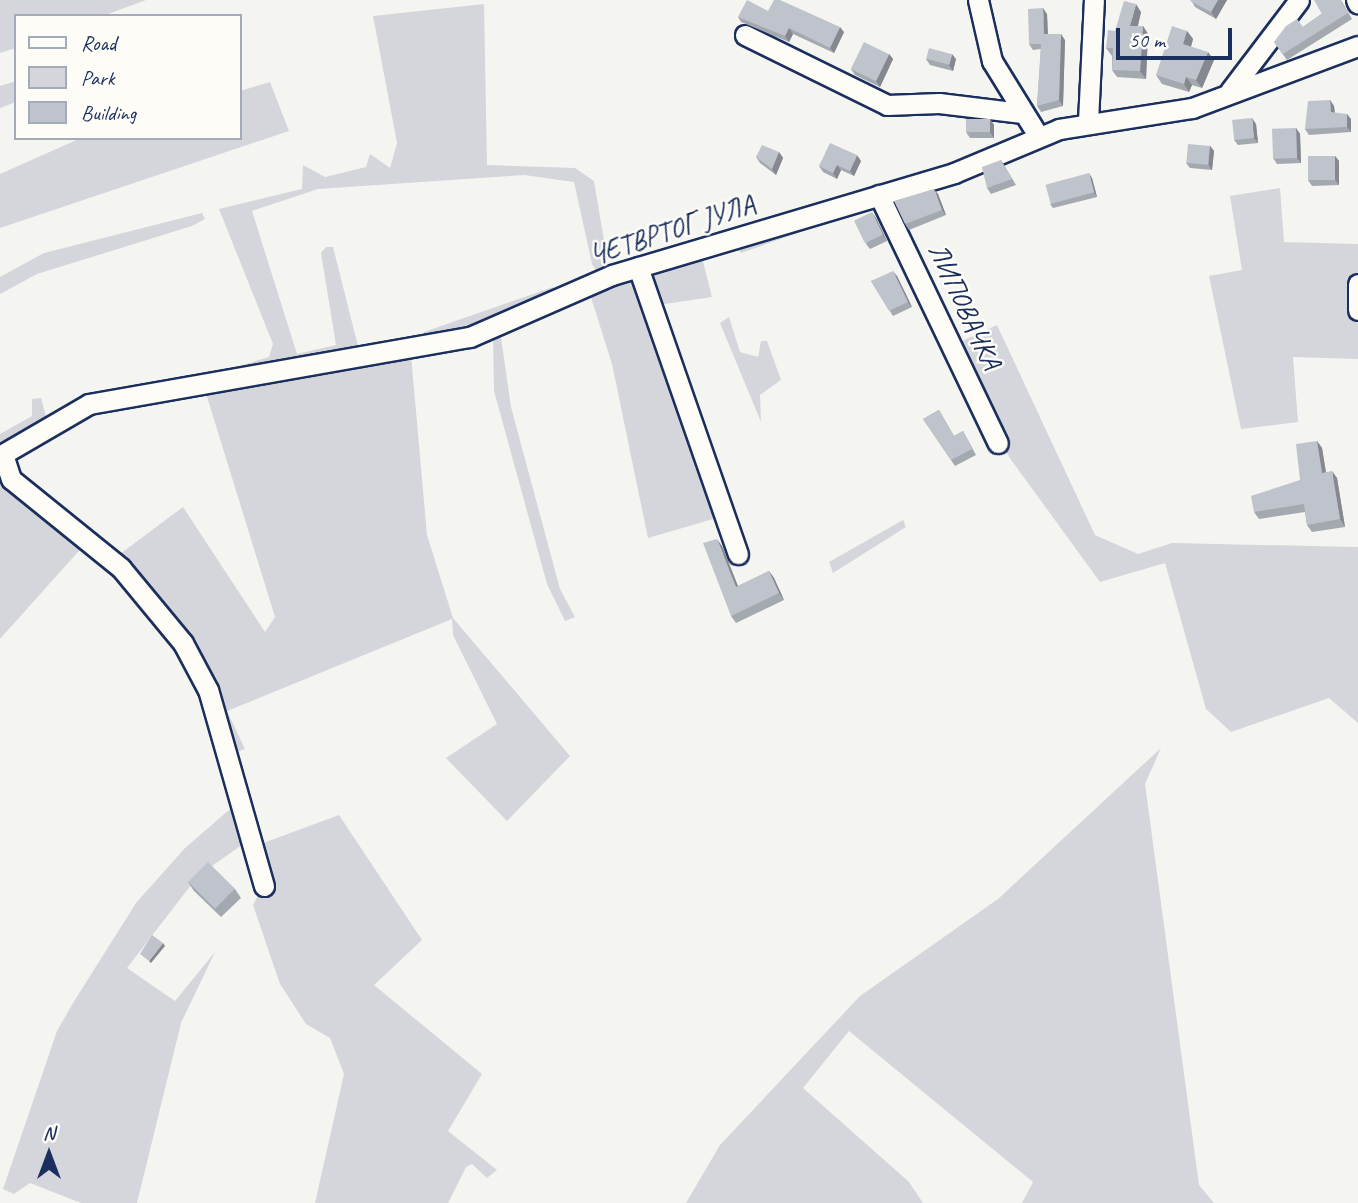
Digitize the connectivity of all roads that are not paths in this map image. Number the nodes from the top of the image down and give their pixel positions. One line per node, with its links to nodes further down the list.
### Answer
1 (978, 0): 7 (street)
2 (1094, 0): 8 (street)
3 (1299, 0): 6 (street)
4 (745, 35): 7 (street)
5 (1358, 46): 6 (street, ЧЕТВРТОГ ЈУЛА)
6 (1230, 91): 8 (street, ЧЕТВРТОГ ЈУЛА)
7 (1022, 113): 9 (street)
8 (1088, 121): 9 (street, ЧЕТВРТОГ ЈУЛА)
9 (1039, 137): 10 (street, ЧЕТВРТОГ ЈУЛА)
10 (879, 195): 11 (street, ЧЕТВРТОГ ЈУЛА); 14 (street, ЛИПОВАЧКА)
11 (638, 267): 15 (street); 16 (street, ЧЕТВРТОГ ЈУЛА)
12 (1358, 284): 13 (street)
13 (1358, 310)
14 (998, 443)
15 (738, 554)
16 (264, 886)

